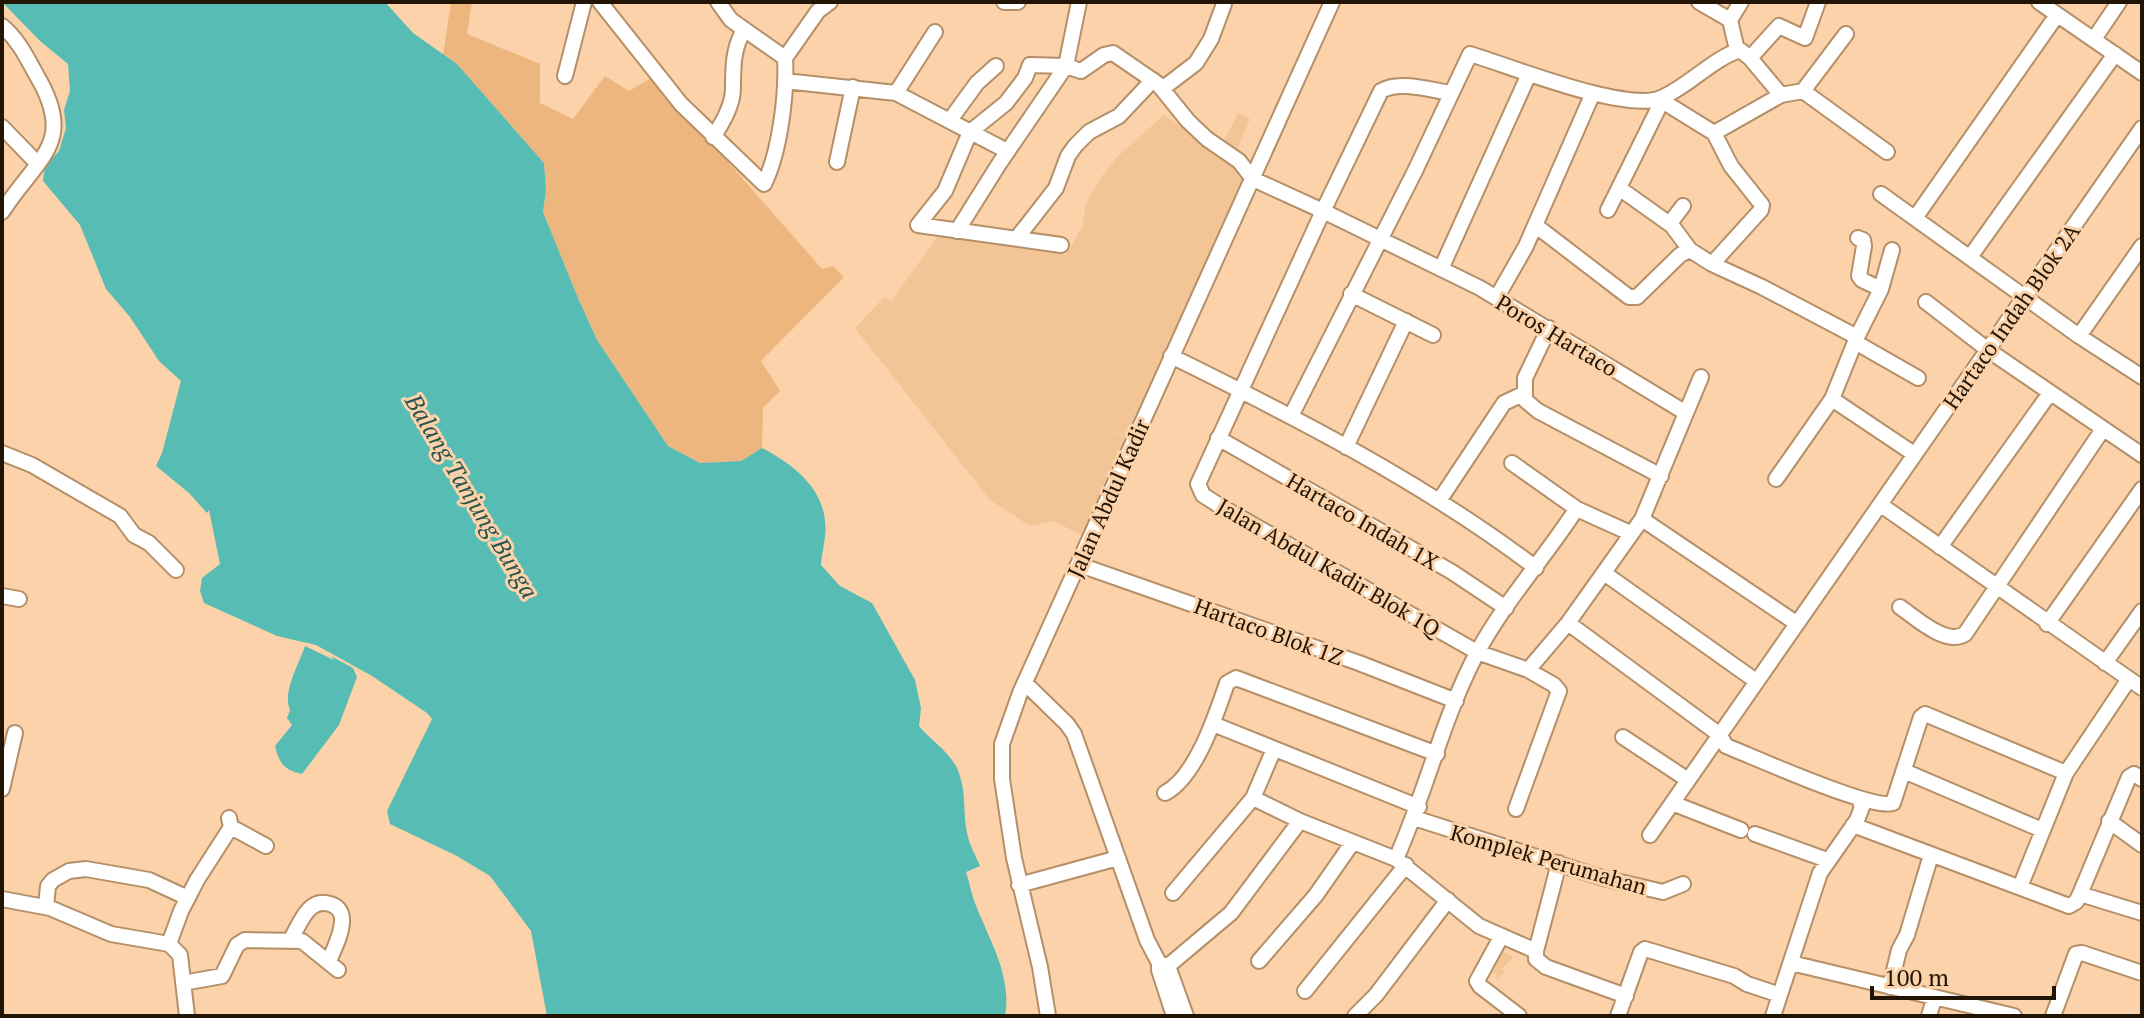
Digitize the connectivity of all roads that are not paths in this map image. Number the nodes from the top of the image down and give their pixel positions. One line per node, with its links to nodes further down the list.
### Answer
1 (584, 2): 29 (street)
2 (600, 2): 44 (street)
3 (718, 2): 18 (street)
4 (830, 2): 24 (street)
5 (1004, 2): 6 (street)
6 (1018, 2)
7 (1079, 2): 26 (street)
8 (1699, 2): 16 (street)
9 (1741, 2): 16 (street)
10 (1818, 2): 22 (street)
11 (2039, 2): 15 (street)
12 (2119, 2): 21 (street)
13 (1224, 4): 31 (street)
14 (1325, 4): 49 (street, Jalan Abdul Kadir)
15 (2057, 15): 21 (street); 56 (street)
16 (1730, 20): 22 (street)
17 (2, 26): 48 (street)
18 (744, 30): 24 (street); 44 (street)
19 (935, 32): 34 (street)
20 (1846, 34): 33 (street)
21 (2094, 39): 23 (street)
22 (1744, 54): 37 (street); 38 (street)
23 (2115, 54): 27 (street); 67 (street)
24 (785, 58): 30 (street)
25 (996, 66): 39 (street)
26 (1066, 66): 31 (street, Poros Hartaco); 42 (street); 45 (street)
27 (2142, 73)
28 (1529, 74): 35 (street); 36 (street); 69 (street)
29 (565, 76)
30 (785, 81): 32 (street); 44 (street)
31 (1158, 85): 49 (street, Poros Hartaco); 60 (street)
32 (853, 87): 34 (street); 47 (street)
33 (1803, 91): 37 (street); 46 (street)
34 (896, 93): 39 (street)
35 (1450, 93): 54 (street, Jalan Abdul Kadir Blok 1Q); 62 (street)
36 (1593, 93): 38 (street); 57 (street)
37 (1781, 95): 43 (street)
38 (1661, 100): 43 (street); 50 (street)
39 (950, 120): 42 (street)
40 (2, 127): 48 (street)
41 (2142, 128): 72 (street, Hartaco Indah Blok 2A)
42 (970, 132): 45 (street); 59 (street)
43 (1714, 133): 68 (street)
44 (713, 137)
45 (1007, 151): 59 (street)
46 (1887, 152)
47 (837, 162)
48 (37, 163): 55 (street)
49 (1253, 179): 54 (street, Poros Hartaco); 81 (street, Jalan Abdul Kadir)
50 (1619, 188): 53 (street); 58 (street)
51 (1881, 194): 56 (street)
52 (1683, 206): 58 (street)
53 (1608, 210)
54 (1323, 211): 62 (street, Poros Hartaco); 85 (street, Jalan Abdul Kadir Blok 1Q)
55 (2, 212)
56 (1915, 218): 67 (street)
57 (1535, 225): 65 (street); 73 (street)
58 (1671, 225): 65 (street)
59 (957, 231): 60 (street)
60 (1017, 238): 63 (street)
61 (1858, 238): 70 (street)
62 (1379, 239): 69 (street, Poros Hartaco); 71 (street)
63 (1061, 245)
64 (2142, 246): 78 (street)
65 (1690, 250): 68 (street)
66 (1892, 250): 70 (street)
67 (1970, 257): 72 (street)
68 (1712, 264): 79 (street)
69 (1441, 269): 73 (street, Poros Hartaco)
70 (1881, 289): 79 (street)
71 (1351, 294): 75 (street); 90 (street)
72 (2026, 296): 78 (street); 80 (street, Hartaco Indah Blok 2A)
73 (1497, 297): 76 (street, Poros Hartaco)
74 (1926, 302): 80 (street)
75 (1406, 321): 77 (street); 93 (street)
76 (1549, 328): 87 (street); 89 (street, Poros Hartaco)
77 (1433, 335)
78 (2079, 336): 82 (street)
79 (1856, 340): 84 (street); 88 (street)
80 (1988, 350): 86 (street); 95 (street, Hartaco Indah Blok 2A)
81 (1171, 356): 85 (street); 107 (street, Jalan Abdul Kadir)
82 (2140, 369)
83 (1701, 377): 89 (street)
84 (1918, 378)
85 (1240, 390): 90 (street); 92 (street, Jalan Abdul Kadir Blok 1Q)
86 (2050, 393): 91 (street); 106 (street)
87 (1523, 394): 98 (street); 101 (street)
88 (1832, 399): 95 (street); 99 (street)
89 (1686, 413): 98 (street)
90 (1291, 416): 93 (street)
91 (2103, 429): 96 (street); 111 (street)
92 (1218, 438): 115 (street, Hartaco Indah 1X); 120 (street, Jalan Abdul Kadir Blok 1Q)
93 (1346, 447): 101 (street)
94 (2, 453): 109 (street)
95 (1914, 454): 102 (street, Hartaco Indah Blok 2A)
96 (2142, 455)
97 (1512, 463): 103 (street)
98 (1661, 476): 104 (street)
99 (1776, 479)
100 (2142, 489): 119 (street)
101 (1439, 501): 108 (street)
102 (1881, 505): 106 (street); 118 (street, Hartaco Indah Blok 2A)
103 (1577, 509): 105 (street); 108 (street)
104 (1642, 519): 105 (street); 118 (street)
105 (1630, 533): 110 (street)
106 (1940, 547): 111 (street)
107 (1080, 565): 125 (street, Jalan Abdul Kadir); 127 (street, Hartaco Blok 1Z)
108 (1536, 568): 115 (street)
109 (176, 570)
110 (1604, 573): 117 (street); 124 (street)
111 (1995, 586): 114 (street); 119 (street)
112 (2, 596): 113 (street)
113 (19, 599)
114 (1900, 607)
115 (1506, 608): 120 (street)
116 (2142, 611): 121 (street)
117 (1568, 623): 122 (street); 130 (street)
118 (1796, 623): 124 (street, Hartaco Indah Blok 2A)
119 (2047, 624): 121 (street)
120 (1477, 652): 122 (street, Jalan Abdul Kadir Blok 1Q); 127 (street)
121 (2105, 663): 123 (street)
122 (1528, 670): 143 (street, Jalan Abdul Kadir Blok 1Q)
123 (2129, 679): 126 (street); 135 (street)
124 (1756, 681): 130 (street, Hartaco Indah Blok 2A)
125 (1025, 683): 154 (street); 159 (street, Jalan Abdul Kadir)
126 (2142, 688)
127 (1456, 701): 133 (street)
128 (1213, 724): 132 (street, Komplek Perumahan); 133 (street); 139 (street)
129 (15, 733): 138 (street)
130 (1720, 735): 137 (street, Hartaco Indah Blok 2A); 141 (street)
131 (1623, 737): 137 (street)
132 (1274, 749): 140 (street); 144 (street, Komplek Perumahan)
133 (1437, 754): 144 (street)
134 (1904, 771): 135 (street); 141 (street); 148 (street)
135 (2066, 773): 148 (street)
136 (2135, 779): 146 (street)
137 (1688, 780): 142 (street, Hartaco Indah Blok 2A)
138 (2, 789)
139 (1165, 793)
140 (1253, 798): 145 (street); 161 (street)
141 (1859, 799): 147 (street)
142 (1668, 808): 149 (street); 155 (street)
143 (1516, 809)
144 (1416, 812): 156 (street); 157 (street, Komplek Perumahan)
145 (1300, 821): 150 (street); 174 (street)
146 (2109, 821): 151 (street); 162 (street)
147 (1853, 825): 153 (street); 155 (street)
148 (2042, 830): 160 (street)
149 (1650, 835)
150 (1353, 842): 156 (street); 172 (street)
151 (2142, 845)
152 (266, 846): 163 (street)
153 (1931, 855): 160 (street); 177 (street)
154 (1118, 858): 159 (street); 174 (street)
155 (1827, 860): 173 (street)
156 (1401, 862): 165 (street); 179 (street)
157 (1559, 863): 158 (street, Komplek Perumahan); 171 (street)
158 (1683, 884)
159 (1019, 885): 184 (street, Jalan Abdul Kadir)
160 (2020, 887): 162 (street)
161 (1173, 893)
162 (2080, 894): 167 (street)
163 (188, 898): 166 (street); 170 (street)
164 (2, 899): 166 (street)
165 (1448, 900): 168 (street); 187 (street)
166 (46, 907): 170 (street)
167 (2142, 913)
168 (1501, 937): 171 (street); 188 (street)
169 (291, 939): 169 (street); 176 (street)
170 (169, 944): 176 (street)
171 (1536, 951): 181 (street)
172 (1259, 961)
173 (1791, 963): 177 (street); 180 (street)
174 (1162, 966): 178 (street)
175 (2142, 973): 193 (street)
176 (183, 983): 183 (street)
177 (1890, 987): 182 (street)
178 (1171, 988): 185 (street); 186 (street)
179 (1305, 991)
180 (1780, 995): 181 (street); 190 (street)
181 (1626, 996): 189 (street)
182 (1934, 999): 191 (street); 192 (street)
183 (187, 1016)
184 (1048, 1016)
185 (1174, 1016)
186 (1186, 1016)
187 (1355, 1016)
188 (1519, 1016)
189 (1618, 1016)
190 (1773, 1016)
191 (1929, 1016)
192 (2014, 1016)
193 (2053, 1016)

